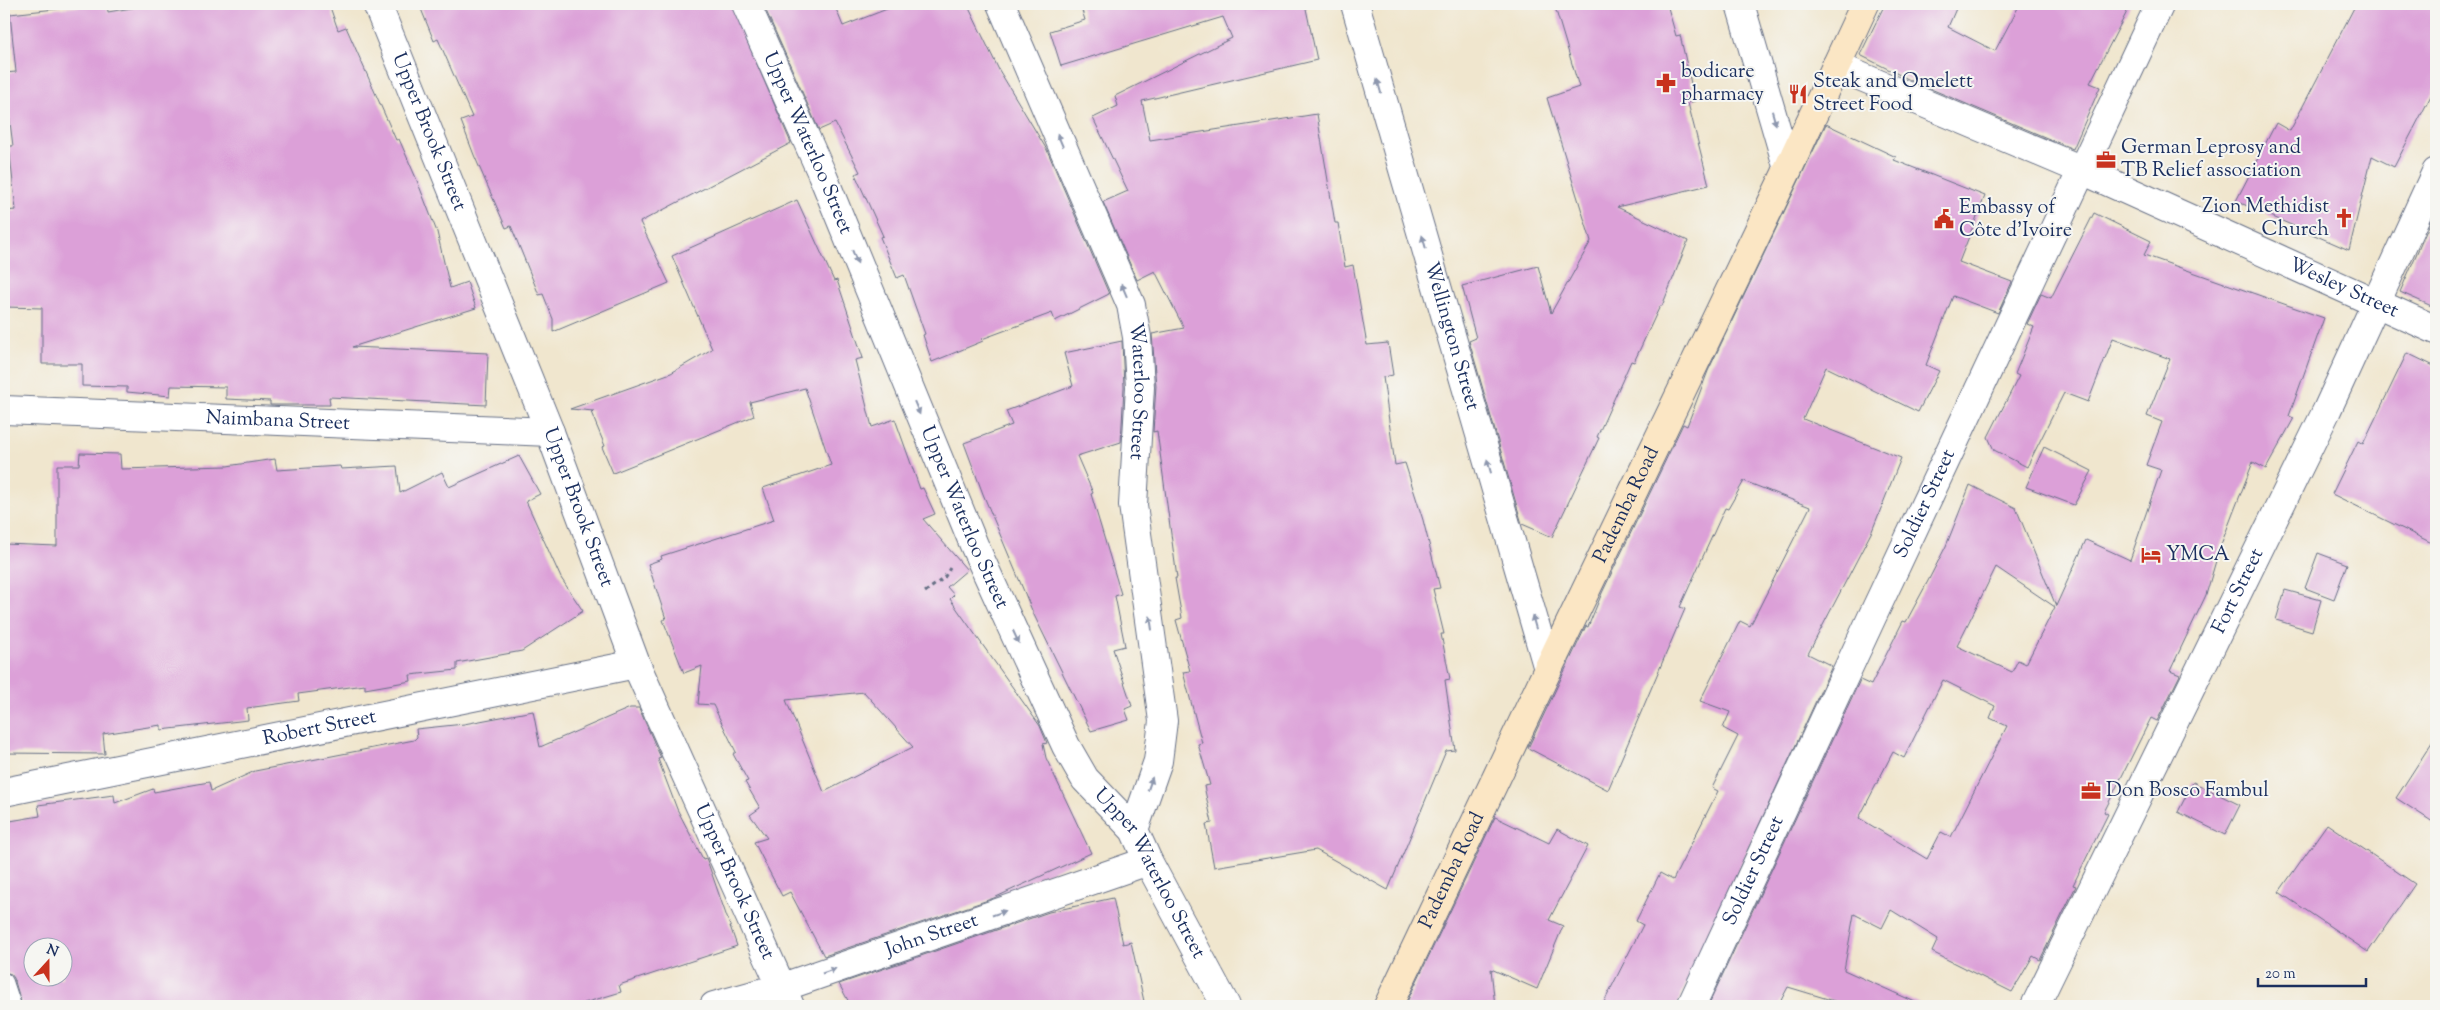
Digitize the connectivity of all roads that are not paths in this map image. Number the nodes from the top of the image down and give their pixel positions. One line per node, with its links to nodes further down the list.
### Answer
1 (377, 4): 15 (street, Upper Brook Street)
2 (746, 4): 19 (street, Upper Waterloo Street, one-way to 19)
3 (1001, 4): 19 (street, Waterloo Street, one-way to 3)
4 (1355, 4): 17 (street, Wellington Street, one-way to 4)
5 (1740, 4): 9 (street, one-way to 9)
6 (1865, 4): 8 (main road, Pademba Road)
7 (2160, 4): 10 (street, Soldier Street)
8 (1836, 66): 9 (main road, Pademba Road); 10 (street, Wesley Street)
9 (1788, 169): 17 (main road, Pademba Road)
10 (2082, 170): 12 (street, Wesley Street); 27 (street, Soldier Street)
11 (2436, 172): 12 (street, Fort Street)
12 (2376, 302): 13 (street, Wesley Street); 28 (street, Fort Street)
13 (2436, 330)
14 (4, 410): 15 (street, Naimbana Street)
15 (550, 432): 16 (street, Upper Brook Street)
16 (636, 664): 18 (street, Robert Street); 22 (street, Upper Brook Street)
17 (1548, 669): 26 (main road, Pademba Road)
18 (4, 792)
19 (1134, 830): 20 (street, Upper Waterloo Street)
20 (1148, 861): 22 (street, John Street, one-way to 20); 25 (street, Upper Waterloo Street)
21 (4, 982): 23 (lane)
22 (787, 997): 24 (street, John Street)
23 (12, 1006)
24 (714, 1006)
25 (1226, 1006)
26 (1388, 1006)
27 (1692, 1006)
28 (2035, 1006)

